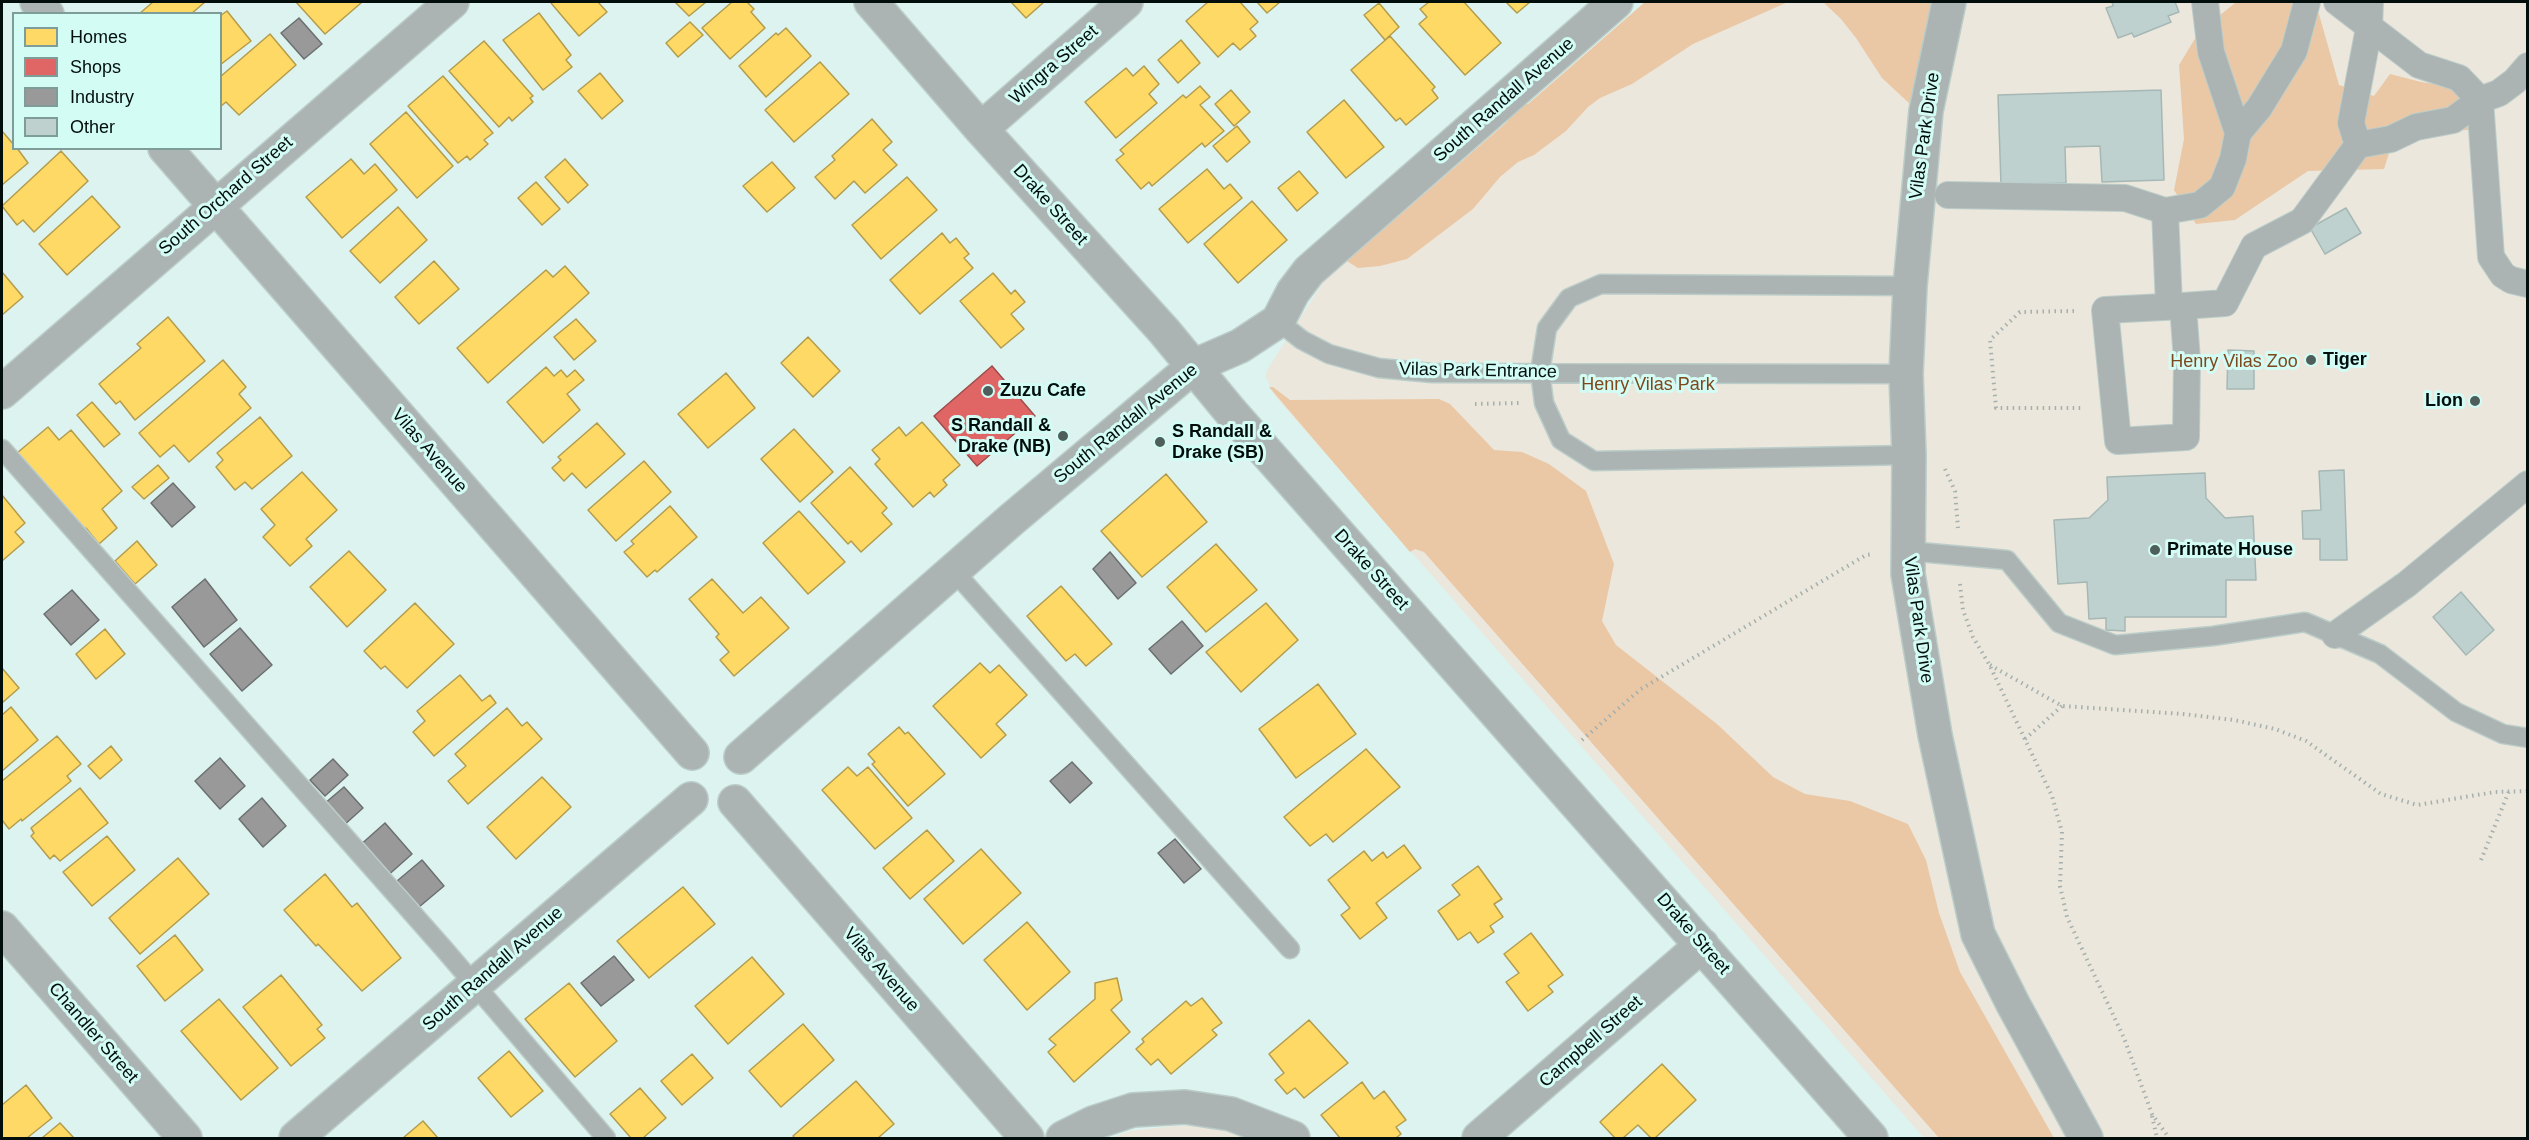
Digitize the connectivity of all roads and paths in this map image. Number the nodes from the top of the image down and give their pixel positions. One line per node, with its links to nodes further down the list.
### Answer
1 (452, 2): 18 (street, South Orchard Street)
2 (871, 2): 13 (street, Drake Street)
3 (1126, 2): 13 (street, Wingra Street)
4 (1616, 2): 24 (street, South Randall Avenue)
5 (1949, 2): 21 (street, Vilas Park Drive)
6 (2205, 2): 14 (street)
7 (2307, 2): 14 (street)
8 (2337, 2): 10 (street)
9 (2370, 2): 10 (street)
10 (2369, 28): 12 (street); 15 (street)
11 (2523, 80): 12 (street)
12 (2480, 100): 15 (street); 20 (street)
13 (981, 129): 25 (street, Drake Street)
14 (2238, 133): 19 (street)
15 (2358, 145): 22 (street)
16 (167, 150): 18 (street, Vilas Avenue)
17 (1948, 195): 19 (street)
18 (215, 205): 28 (street, South Orchard Street); 43 (street, Vilas Avenue)
19 (2164, 211): 22 (street)
20 (2528, 284)
21 (1910, 286): 26 (lane); 27 (street, Vilas Park Drive)
22 (2176, 306): 23 (street); 29 (street)
23 (2105, 310): 29 (street); 29 (path)
24 (1278, 321): 25 (street, South Randall Avenue); 26 (lane, Vilas Park Entrance)
25 (1194, 366): 36 (street, South Randall Avenue); 51 (street, Drake Street)
26 (1540, 372): 27 (lane, Vilas Park Entrance); 31 (lane)
27 (1906, 374): 31 (street, Vilas Park Drive)
28 (2, 392)
29 (2114, 409)
30 (2, 449): 53 (lane)
31 (1909, 455): 34 (street, Vilas Park Drive)
32 (1944, 467): 35 (path)
33 (2528, 484): 37 (street)
34 (1908, 551): 35 (lane); 42 (path); 63 (street, Vilas Park Drive)
35 (1958, 556): 37 (lane); 38 (path)
36 (953, 570): 44 (street, South Randall Avenue); 52 (lane)
37 (2335, 635): 40 (lane)
38 (1989, 664): 39 (path); 41 (path)
39 (2062, 706): 41 (path); 45 (path)
40 (2528, 738)
41 (2025, 739): 54 (path)
42 (1582, 740)
43 (692, 753): 44 (street); 47 (street)
44 (741, 757): 48 (street)
45 (2509, 791): 46 (path); 49 (path)
46 (2528, 791)
47 (691, 799): 48 (street); 53 (street, South Randall Avenue)
48 (735, 802): 58 (street, Vilas Avenue)
49 (2481, 860)
50 (2, 928): 55 (street, Chandler Street)
51 (1702, 945): 61 (street, Campbell Street); 62 (street, Drake Street)
52 (1290, 949)
53 (475, 985): 56 (street, South Randall Avenue); 57 (lane)
54 (2152, 1114): 64 (path); 65 (path)
55 (185, 1138)
56 (296, 1138)
57 (606, 1138)
58 (1027, 1138)
59 (1063, 1138): 60 (street)
60 (1293, 1138)
61 (1479, 1138)
62 (1871, 1138)
63 (2086, 1138)
64 (2157, 1138)
65 (2169, 1138)

